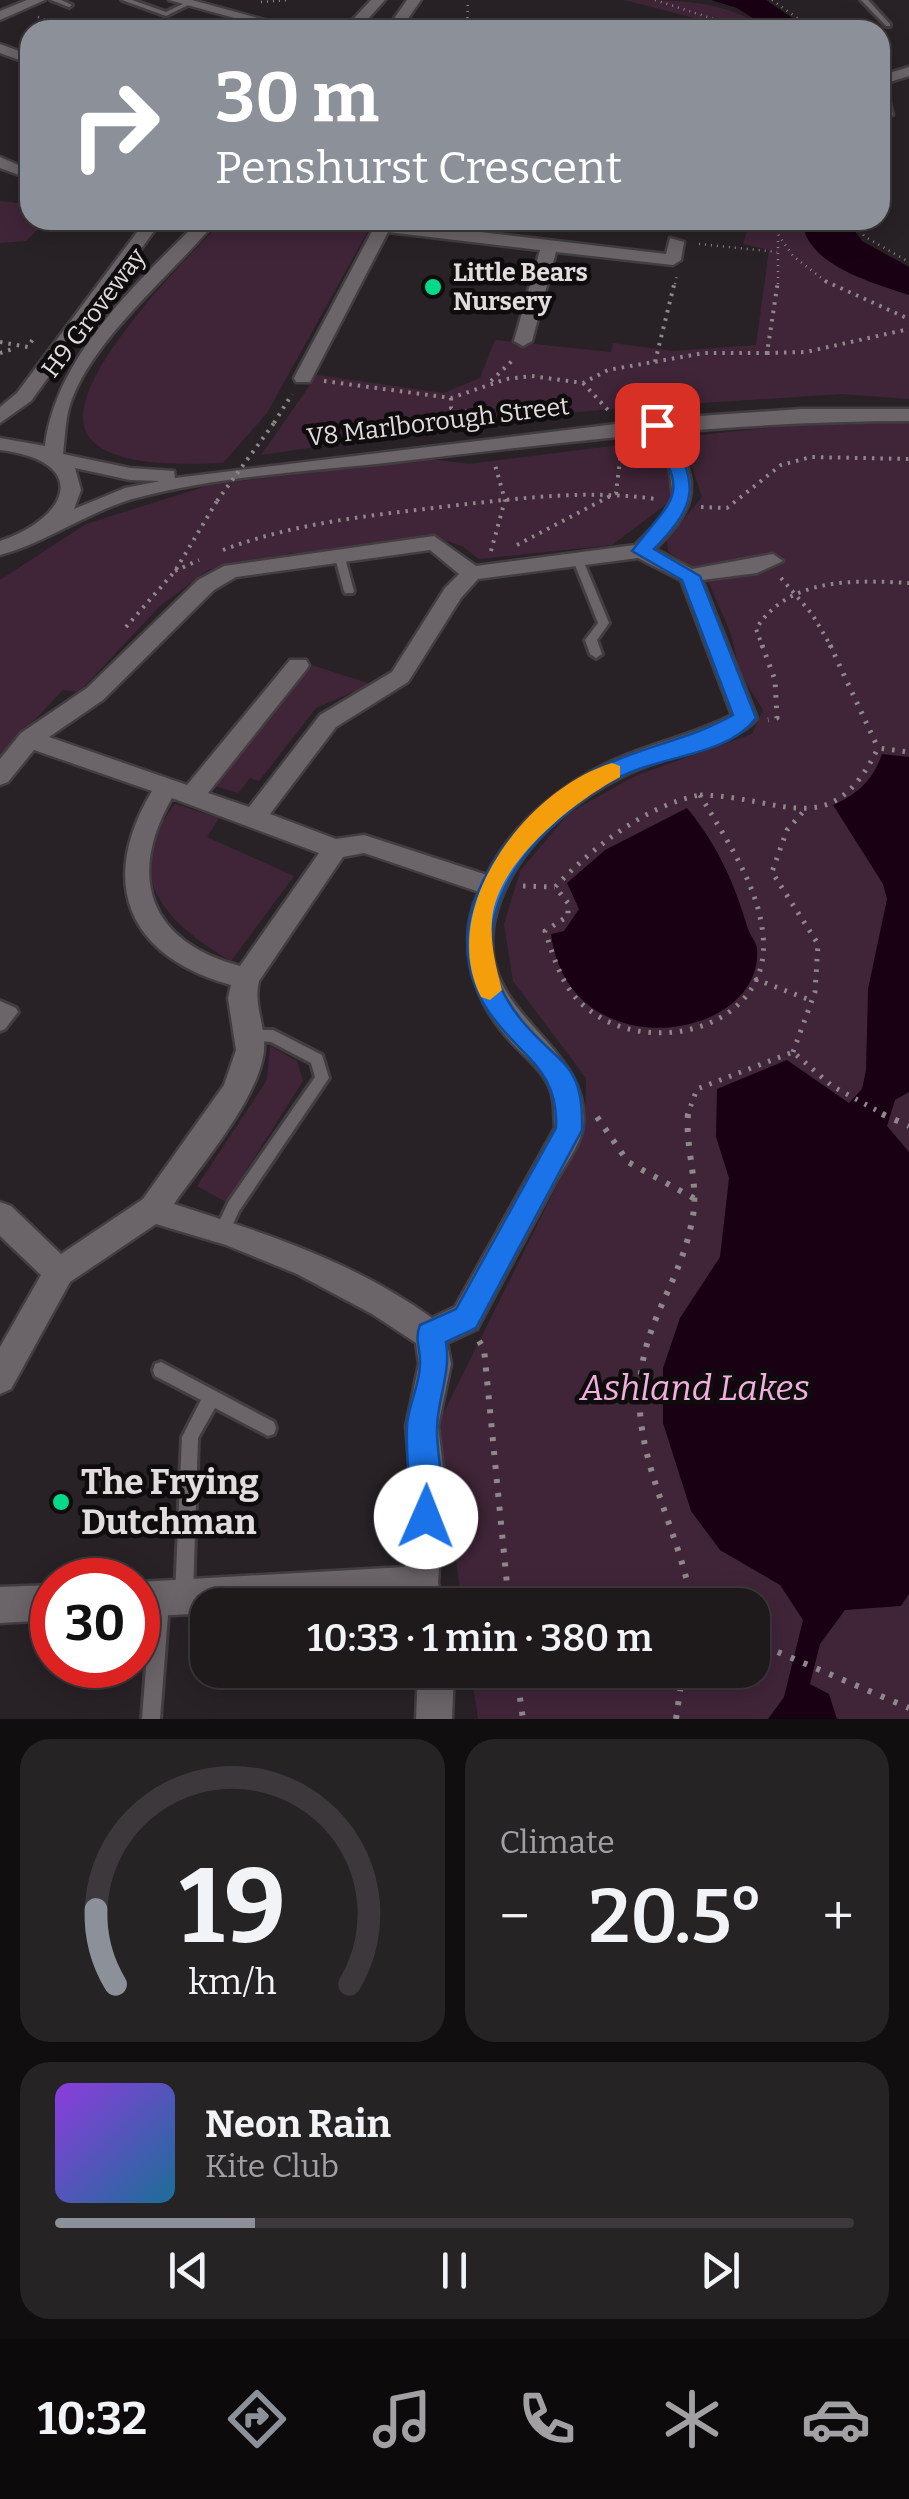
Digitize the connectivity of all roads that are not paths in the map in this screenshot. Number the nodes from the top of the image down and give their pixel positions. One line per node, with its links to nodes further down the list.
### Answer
1 (38, 0): 8 (street)
2 (54, 0): 7 (lane)
3 (126, 0): 6 (lane)
4 (378, 0): 10 (street)
5 (864, 0): 11 (lane)
6 (181, 2): 9 (street)
7 (69, 5)
8 (0, 16)
9 (251, 20)
10 (359, 20)
11 (882, 20)
12 (147, 230): 21 (street, H9 Groveway)
13 (199, 230): 24 (street, H9 Groveway)
14 (381, 230): 19 (street)
15 (476, 230): 16 (street)
16 (548, 247): 17 (street); 18 (street)
17 (674, 251)
18 (523, 341)
19 (303, 378)
20 (909, 414): 22 (street, V8 Marlborough Street)
21 (0, 417)
22 (657, 425): 25 (street, V8 Marlborough Street); 29 (street)
23 (0, 444): 24 (street, V8 Marlborough Street)
24 (56, 458): 25 (street, V8 Marlborough Street); 26 (street, H9 Groveway)
25 (214, 477): 26 (street, V8 Marlborough Street)
26 (50, 526): 27 (street, V8 Marlborough Street)
27 (29, 538): 28 (street); 30 (street)
28 (0, 548)
29 (641, 551): 32 (street); 35 (street)
30 (0, 558)
31 (340, 558): 34 (street); 36 (lane); 39 (street)
32 (578, 560): 34 (street); 37 (lane)
33 (768, 564): 35 (street)
34 (472, 573): 43 (street)
35 (690, 576): 45 (street)
36 (350, 591)
37 (596, 654)
38 (298, 665): 42 (street)
39 (29, 739): 40 (street); 41 (street)
40 (0, 776)
41 (167, 786): 42 (street); 46 (street)
42 (194, 795): 43 (street)
43 (254, 818): 44 (street)
44 (335, 849): 45 (street); 46 (street)
45 (490, 886): 54 (street)
46 (246, 978): 49 (street)
47 (0, 1007): 48 (lane)
48 (0, 1025)
49 (248, 1036): 50 (street); 52 (lane)
50 (154, 1209): 52 (street); 53 (street)
51 (0, 1216): 53 (street)
52 (223, 1230): 54 (street)
53 (59, 1272): 55 (street)
54 (430, 1335): 60 (street)
55 (8, 1341): 57 (street)
56 (161, 1370): 58 (lane)
57 (0, 1378)
58 (212, 1398): 59 (lane); 62 (lane)
59 (268, 1428)
60 (423, 1588)
61 (190, 1598): 62 (street)
62 (161, 1599): 64 (lane)
63 (435, 1688): 65 (street)
64 (151, 1719)
65 (434, 1719)

